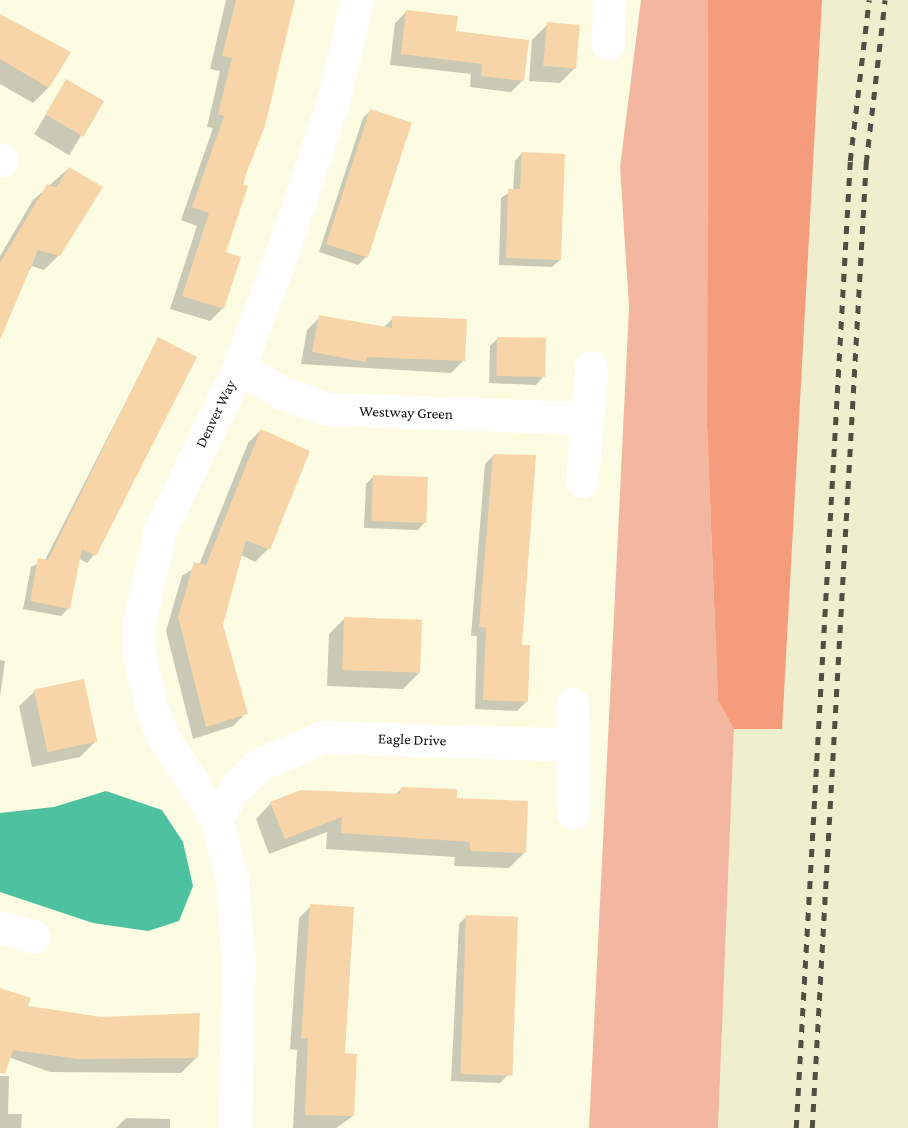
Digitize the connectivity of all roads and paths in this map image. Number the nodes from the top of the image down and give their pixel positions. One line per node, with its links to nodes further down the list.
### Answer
1 (357, 0): 4 (street, Denver Way)
2 (609, 0): 3 (street)
3 (608, 43)
4 (239, 367): 6 (street, Westway Green); 11 (street, Denver Way)
5 (591, 367): 6 (street)
6 (584, 418): 7 (street)
7 (582, 482)
8 (572, 704): 9 (street)
9 (573, 745): 10 (street); 11 (street, Eagle Drive)
10 (573, 813)
11 (216, 818): 14 (street)
12 (0, 927): 13 (street)
13 (34, 937)
14 (235, 1128)

